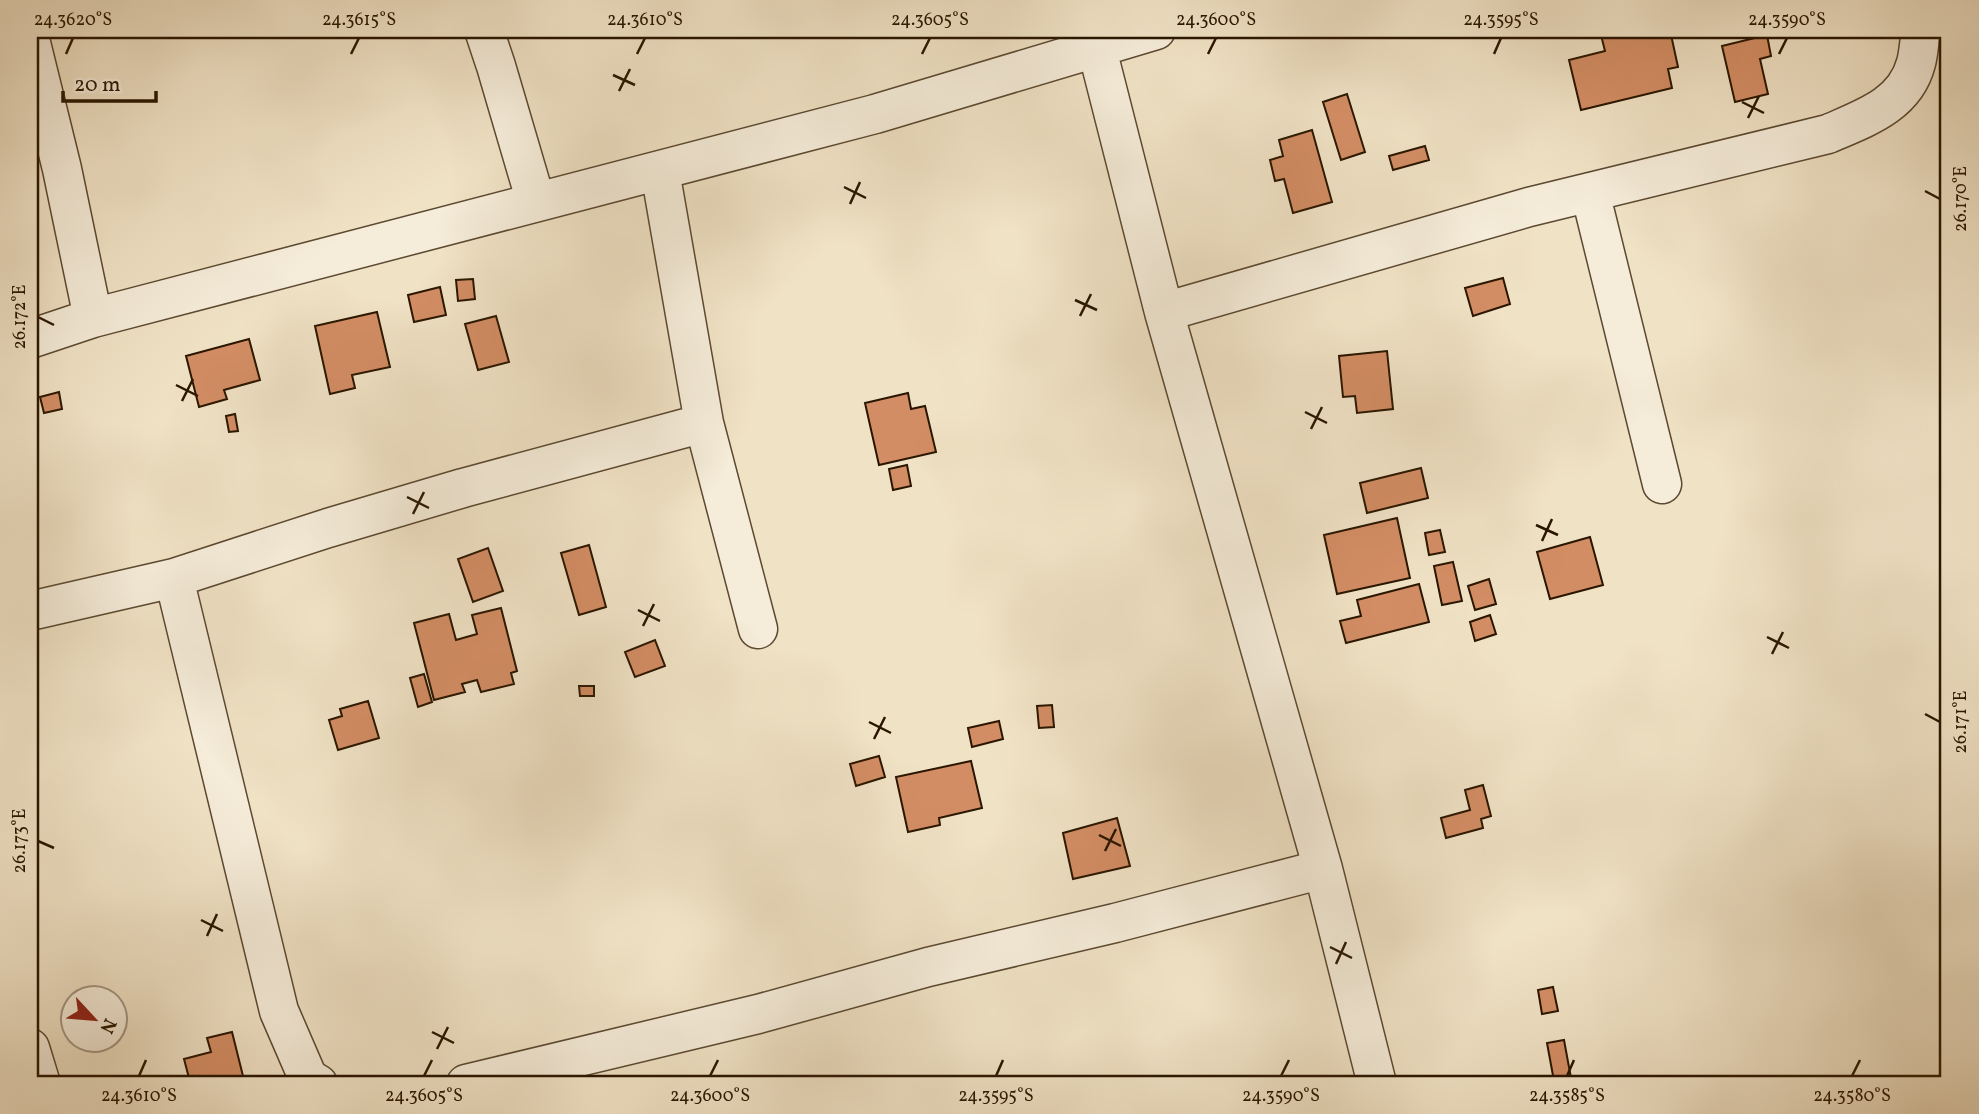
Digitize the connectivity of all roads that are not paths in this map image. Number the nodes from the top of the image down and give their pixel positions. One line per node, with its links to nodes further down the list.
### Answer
1 (484, 30): 8 (street)
2 (1156, 30): 5 (street)
3 (1921, 30): 7 (street)
4 (30, 39): 10 (street)
5 (1097, 49): 6 (street); 9 (street)
6 (660, 171): 8 (street); 12 (street)
7 (1590, 191): 9 (street); 13 (street)
8 (536, 202): 10 (street)
9 (1164, 312): 17 (street)
10 (93, 318): 11 (street)
11 (30, 339)
12 (704, 423): 14 (street); 16 (street)
13 (1662, 484)
14 (174, 578): 15 (street); 20 (street)
15 (30, 611)
16 (758, 629)
17 (1323, 869): 21 (street); 22 (street)
18 (30, 1048): 19 (street)
19 (41, 1084)
20 (318, 1084)
21 (466, 1084)
22 (1377, 1084)

